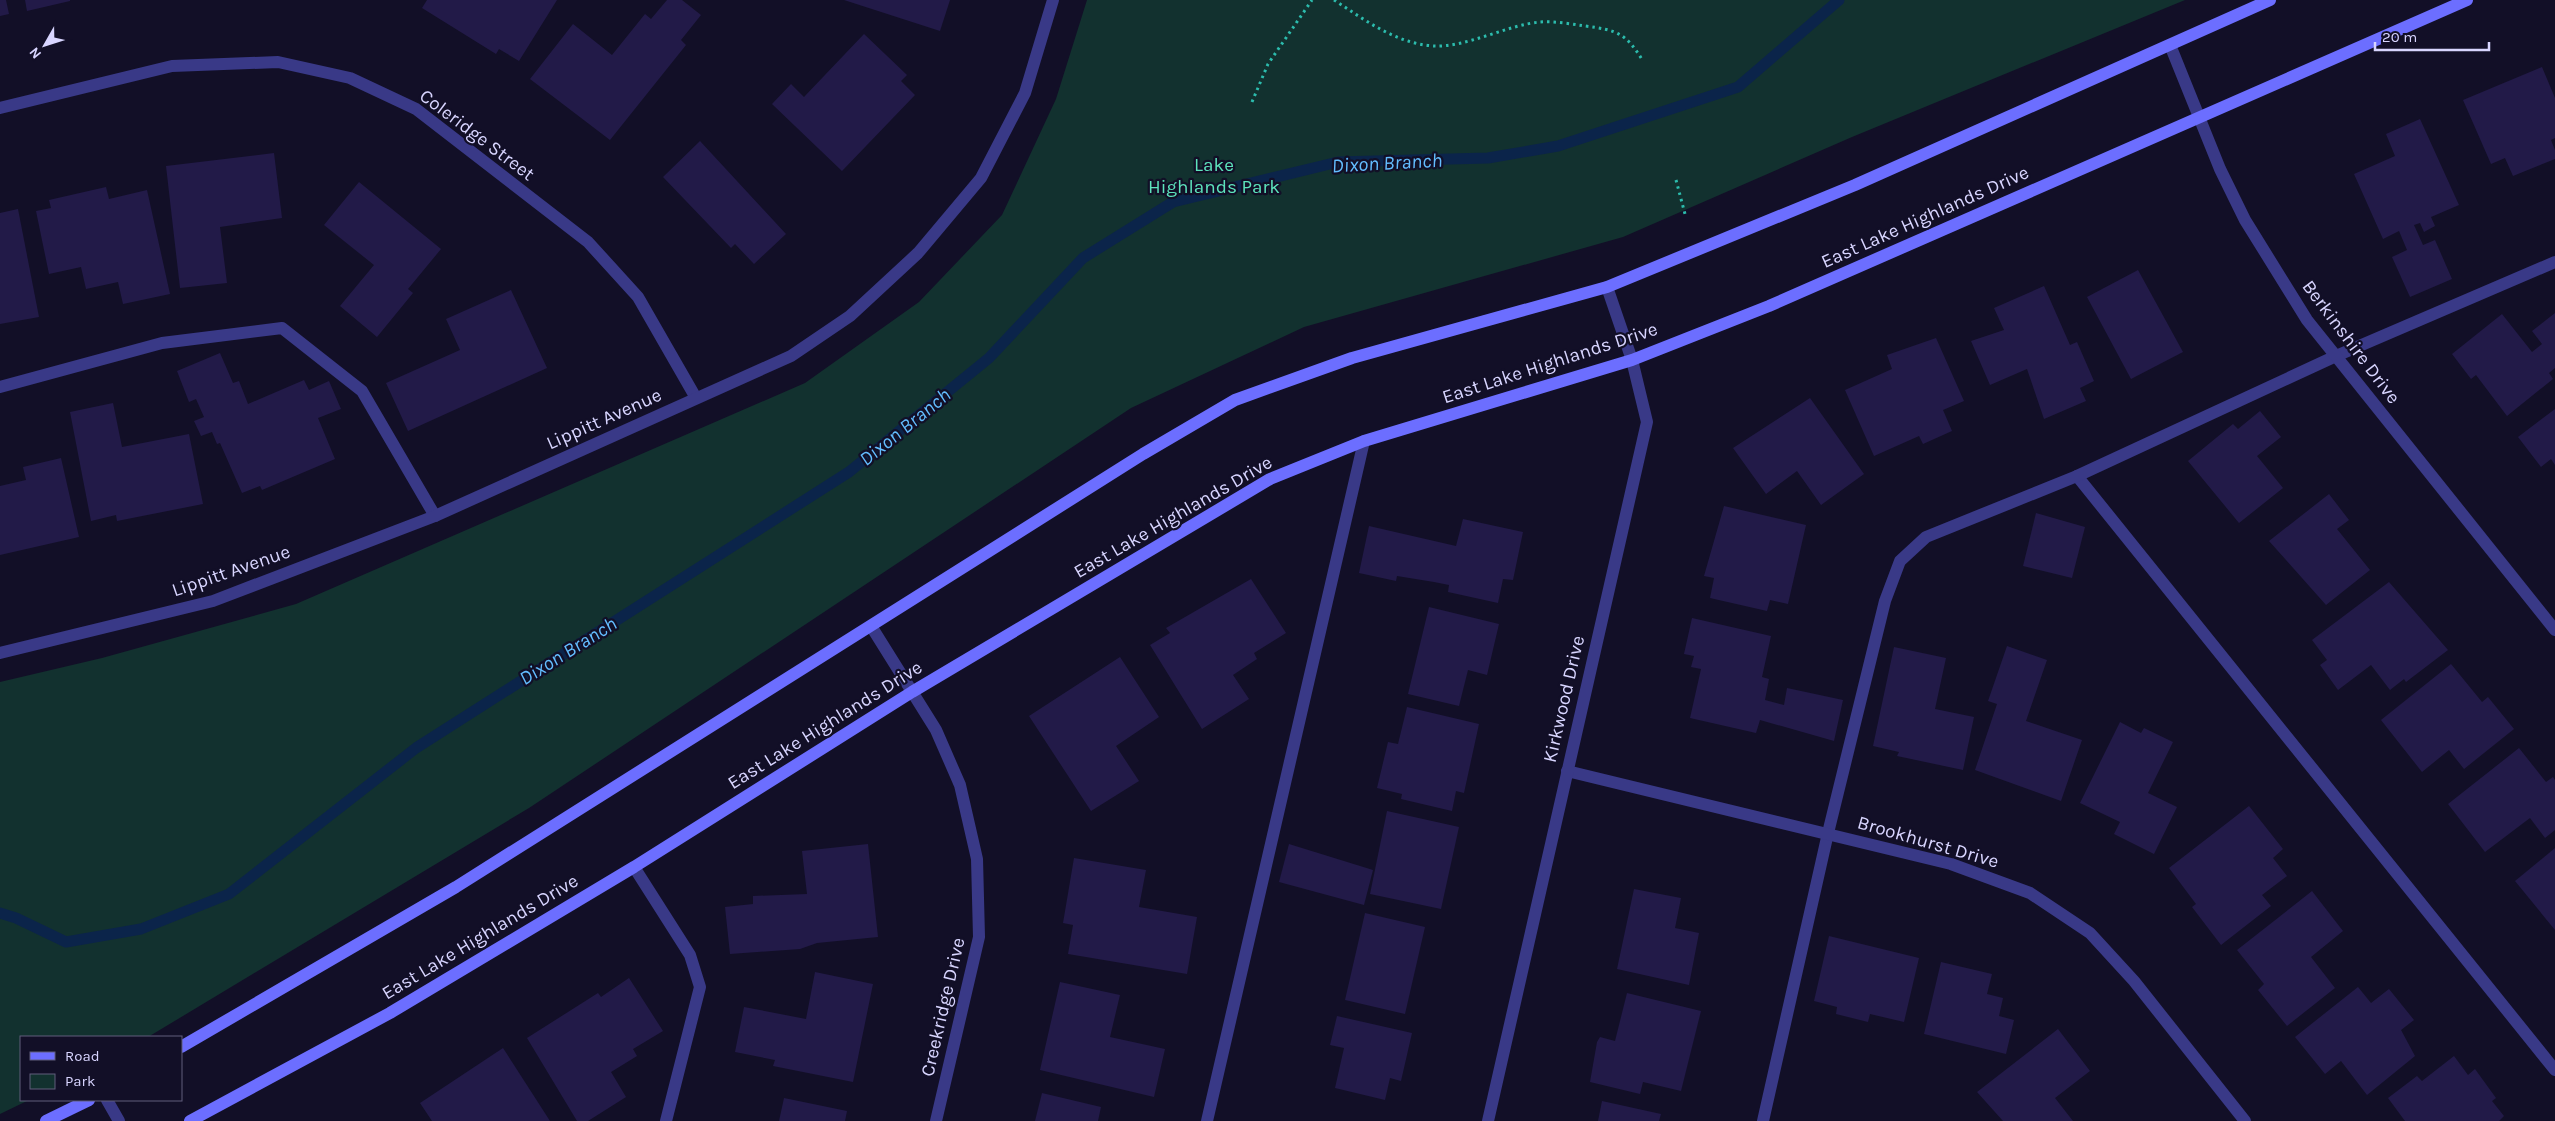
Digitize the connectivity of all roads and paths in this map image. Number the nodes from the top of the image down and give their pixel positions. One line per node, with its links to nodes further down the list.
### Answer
1 (1053, 0): 18 (street, Lippitt Avenue)
2 (1312, 0): 8 (path)
3 (1334, 0): 7 (path)
4 (2270, 0): 6 (main road)
5 (2467, 0): 10 (main road, East Lake Highlands Drive)
6 (2170, 45): 10 (street, Berkinshire Drive); 14 (main road)
7 (1643, 61)
8 (1252, 102)
9 (0, 108): 18 (street, Coleridge Street)
10 (2198, 116): 15 (street, Berkinshire Drive); 16 (main road, East Lake Highlands Drive)
11 (1676, 180): 12 (path)
12 (1685, 214)
13 (2555, 262): 15 (street)
14 (1607, 287): 16 (street, Kirkwood Drive); 22 (main road)
15 (2336, 356): 20 (street); 23 (street, Berkinshire Drive)
16 (1632, 360): 19 (main road, East Lake Highlands Drive); 26 (street, Kirkwood Drive)
17 (0, 387): 21 (street)
18 (696, 398): 21 (street, Lippitt Avenue)
19 (1364, 441): 25 (main road, East Lake Highlands Drive); 38 (street)
20 (2077, 476): 27 (street); 30 (street)
21 (435, 516): 24 (street, Lippitt Avenue)
22 (871, 626): 25 (street, Creekridge Drive); 29 (main road)
23 (2555, 630)
24 (0, 653)
25 (912, 692): 28 (main road, East Lake Highlands Drive); 37 (street, Creekridge Drive)
26 (1567, 771): 27 (street, Brookhurst Drive); 39 (street, Kirkwood Drive)
27 (1828, 833): 40 (street); 41 (street, Brookhurst Drive)
28 (634, 867): 35 (main road, East Lake Highlands Drive); 36 (street)
29 (182, 1046)
30 (2555, 1070)
31 (87, 1101): 33 (main road)
32 (108, 1101): 34 (street)
33 (46, 1121)
34 (119, 1121)
35 (190, 1121)
36 (666, 1121)
37 (936, 1121)
38 (1207, 1121)
39 (1488, 1121)
40 (1763, 1121)
41 (2245, 1121)

